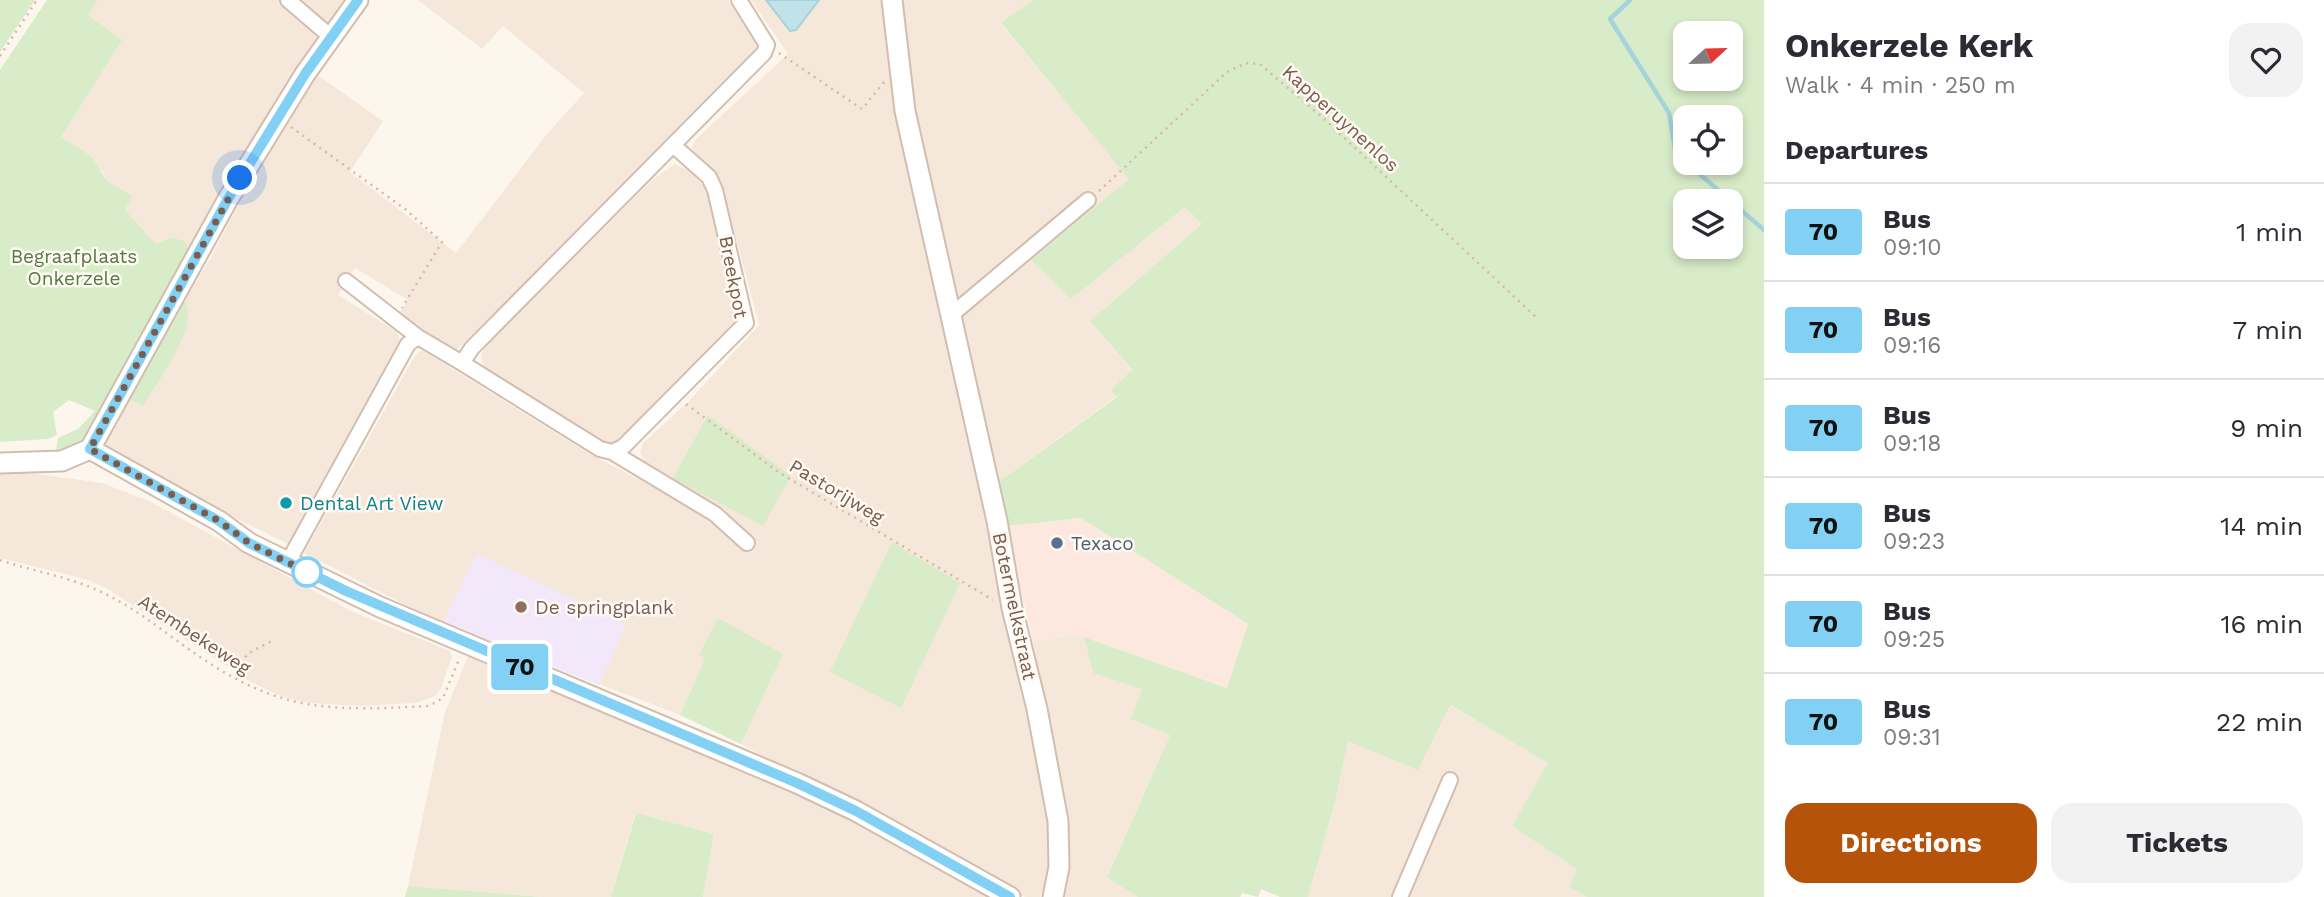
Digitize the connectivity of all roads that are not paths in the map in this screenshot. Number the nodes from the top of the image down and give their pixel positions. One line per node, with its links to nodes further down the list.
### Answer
1 (288, 0): 5 (street)
2 (358, 0): 5 (street)
3 (738, 0): 6 (street)
4 (892, 0): 9 (street, Botermelkstraat)
5 (331, 37): 12 (street)
6 (674, 146): 11 (street); 13 (street, Breekpot)
7 (1088, 201): 9 (street)
8 (346, 281): 10 (street)
9 (950, 316): 19 (street, Botermelkstraat)
10 (418, 337): 11 (street); 16 (street)
11 (462, 363): 13 (street)
12 (90, 449): 14 (street); 16 (street)
13 (612, 452): 15 (street)
14 (0, 463)
15 (747, 543)
16 (288, 562): 18 (street)
17 (1450, 780): 20 (street)
18 (1010, 897)
19 (1053, 897)
20 (1400, 897)

